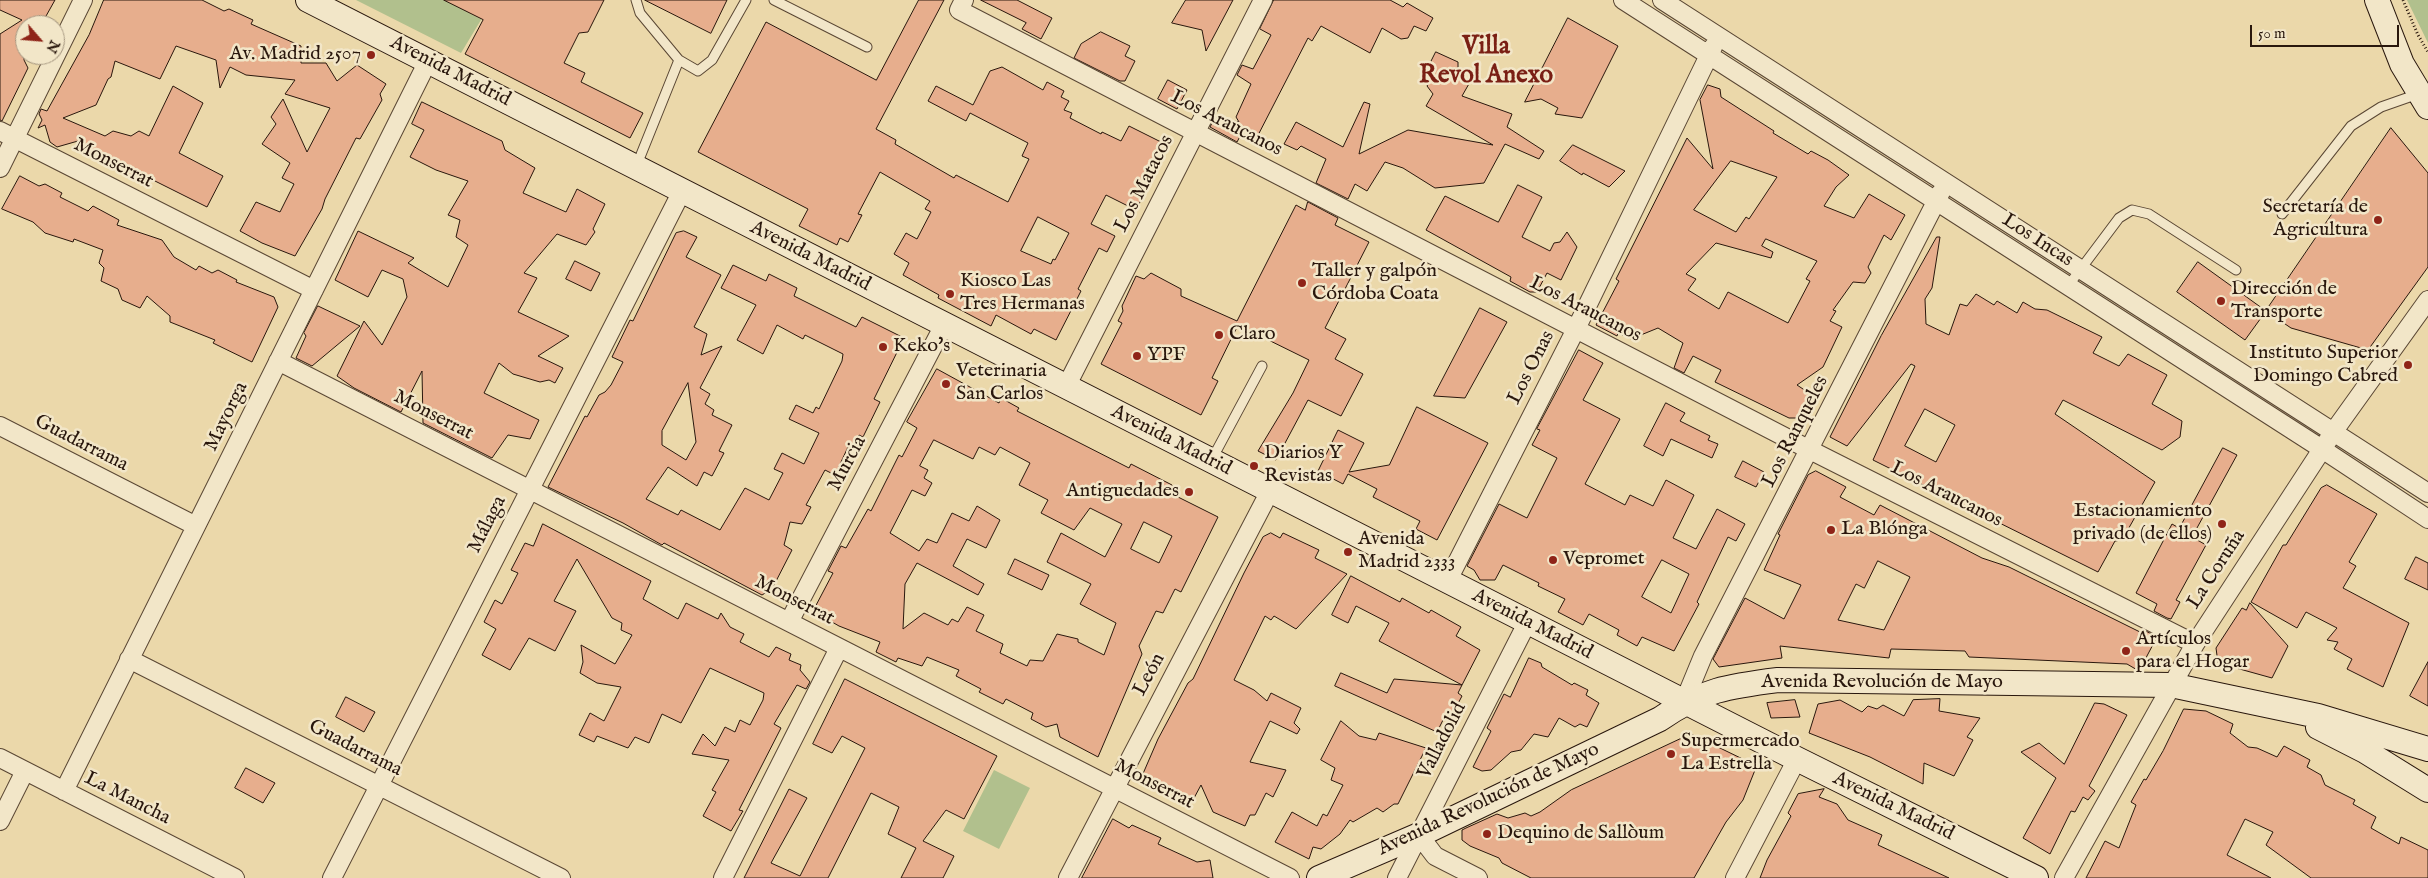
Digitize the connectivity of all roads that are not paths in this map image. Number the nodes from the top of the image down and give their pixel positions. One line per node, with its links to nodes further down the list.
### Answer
1 (83, 0): 18 (street)
2 (308, 0): 15 (main road, Avenida Madrid)
3 (636, 0): 14 (lane)
4 (746, 0): 14 (lane)
5 (774, 0): 12 (lane)
6 (1263, 0): 17 (street, Los Matacos)
7 (1623, 0): 13 (street, Los Incas)
8 (1662, 0): 11 (street, Los Incas)
9 (2377, 0): 16 (main road)
10 (961, 5): 17 (street, Los Araucanos)
11 (1717, 37): 13 (street, Los Onas); 21 (street, Los Incas)
12 (867, 47)
13 (1710, 56): 23 (street, Los Incas); 31 (street, Los Onas)
14 (679, 60): 20 (lane)
15 (428, 61): 20 (main road, Avenida Madrid); 28 (street, Mayorga)
16 (2423, 100): 24 (lane)
17 (1195, 132): 31 (street, Los Araucanos); 34 (street, Los Matacos)
18 (7, 135): 19 (street); 28 (street, Monserrat)
19 (0, 168)
20 (636, 168): 22 (main road, Avenida Madrid)
21 (1946, 182): 23 (street, Los Ranqueles); 25 (street, Los Incas)
22 (682, 191): 30 (main road, Avenida Madrid); 40 (street, Málaga)
23 (1937, 202): 27 (street, Los Incas); 38 (street, Los Ranqueles)
24 (2282, 214)
25 (2080, 269): 26 (lane); 27 (lane); 36 (street, Los Incas)
26 (2236, 270)
27 (2068, 286): 37 (street, Los Incas)
28 (314, 290): 32 (street, Mayorga)
29 (2428, 300): 36 (street, La Coruña)
30 (944, 325): 34 (main road, Avenida Madrid); 46 (street, Murcia)
31 (1576, 329): 38 (street, Los Araucanos); 45 (street, Los Onas)
32 (278, 361): 40 (street, Monserrat); 44 (street, Mayorga)
33 (1262, 366): 39 (lane)
34 (1066, 387): 39 (main road, Avenida Madrid)
35 (0, 426): 44 (street, Guadarrama)
36 (2334, 431): 37 (street, La Coruña); 42 (street, Los Incas)
37 (2322, 449): 43 (street, Los Incas); 48 (street, La Coruña)
38 (1810, 450): 48 (street, Los Araucanos); 52 (street, Los Ranqueles)
39 (1211, 461): 41 (main road, Avenida Madrid)
40 (530, 489): 46 (street, Monserrat); 58 (street, Málaga)
41 (1270, 491): 45 (main road, Avenida Madrid); 59 (street, León)
42 (2428, 493)
43 (2428, 520)
44 (196, 526): 50 (street, Mayorga)
45 (1447, 582): 47 (main road, Avenida Madrid)
46 (790, 622): 49 (street, Monserrat)
47 (1528, 622): 52 (main road, Avenida Madrid); 63 (street, Valladolid)
48 (2195, 644): 51 (street, La Coruña)
49 (839, 648): 59 (street, Monserrat); 67 (street)
50 (129, 659): 58 (street, Guadarrama); 61 (street, Mayorga)
51 (2171, 685): 52 (main road, Avenida Revolución de Mayo); 53 (main road, Avenida Revolución de Mayo); 75 (street, La Coruña)
52 (1684, 702): 56 (main road, Avenida Madrid); 63 (main road, Avenida Revolución de Mayo)
53 (2276, 706): 54 (main road, Avenida Revolución de Mayo); 60 (main road, Avenida Revolución de Mayo)
54 (2428, 749)
55 (0, 758): 57 (street, La Mancha)
56 (1797, 759): 73 (street); 74 (main road, Avenida Madrid)
57 (25, 771): 61 (street, La Mancha); 62 (street)
58 (379, 786): 65 (street, Málaga); 66 (street, Guadarrama)
59 (1115, 788): 68 (street, León); 69 (street, Monserrat)
60 (2428, 790)
61 (64, 791): 64 (street, La Mancha)
62 (0, 821)
63 (1418, 835): 70 (main road, Avenida Revolución de Mayo); 71 (street, Valladolid); 72 (street)
64 (235, 878)
65 (332, 878)
66 (560, 878)
67 (724, 878)
68 (1068, 878)
69 (1290, 878)
70 (1319, 878)
71 (1396, 878)
72 (1478, 878)
73 (1735, 878)
74 (2036, 878)
75 (2064, 878)

